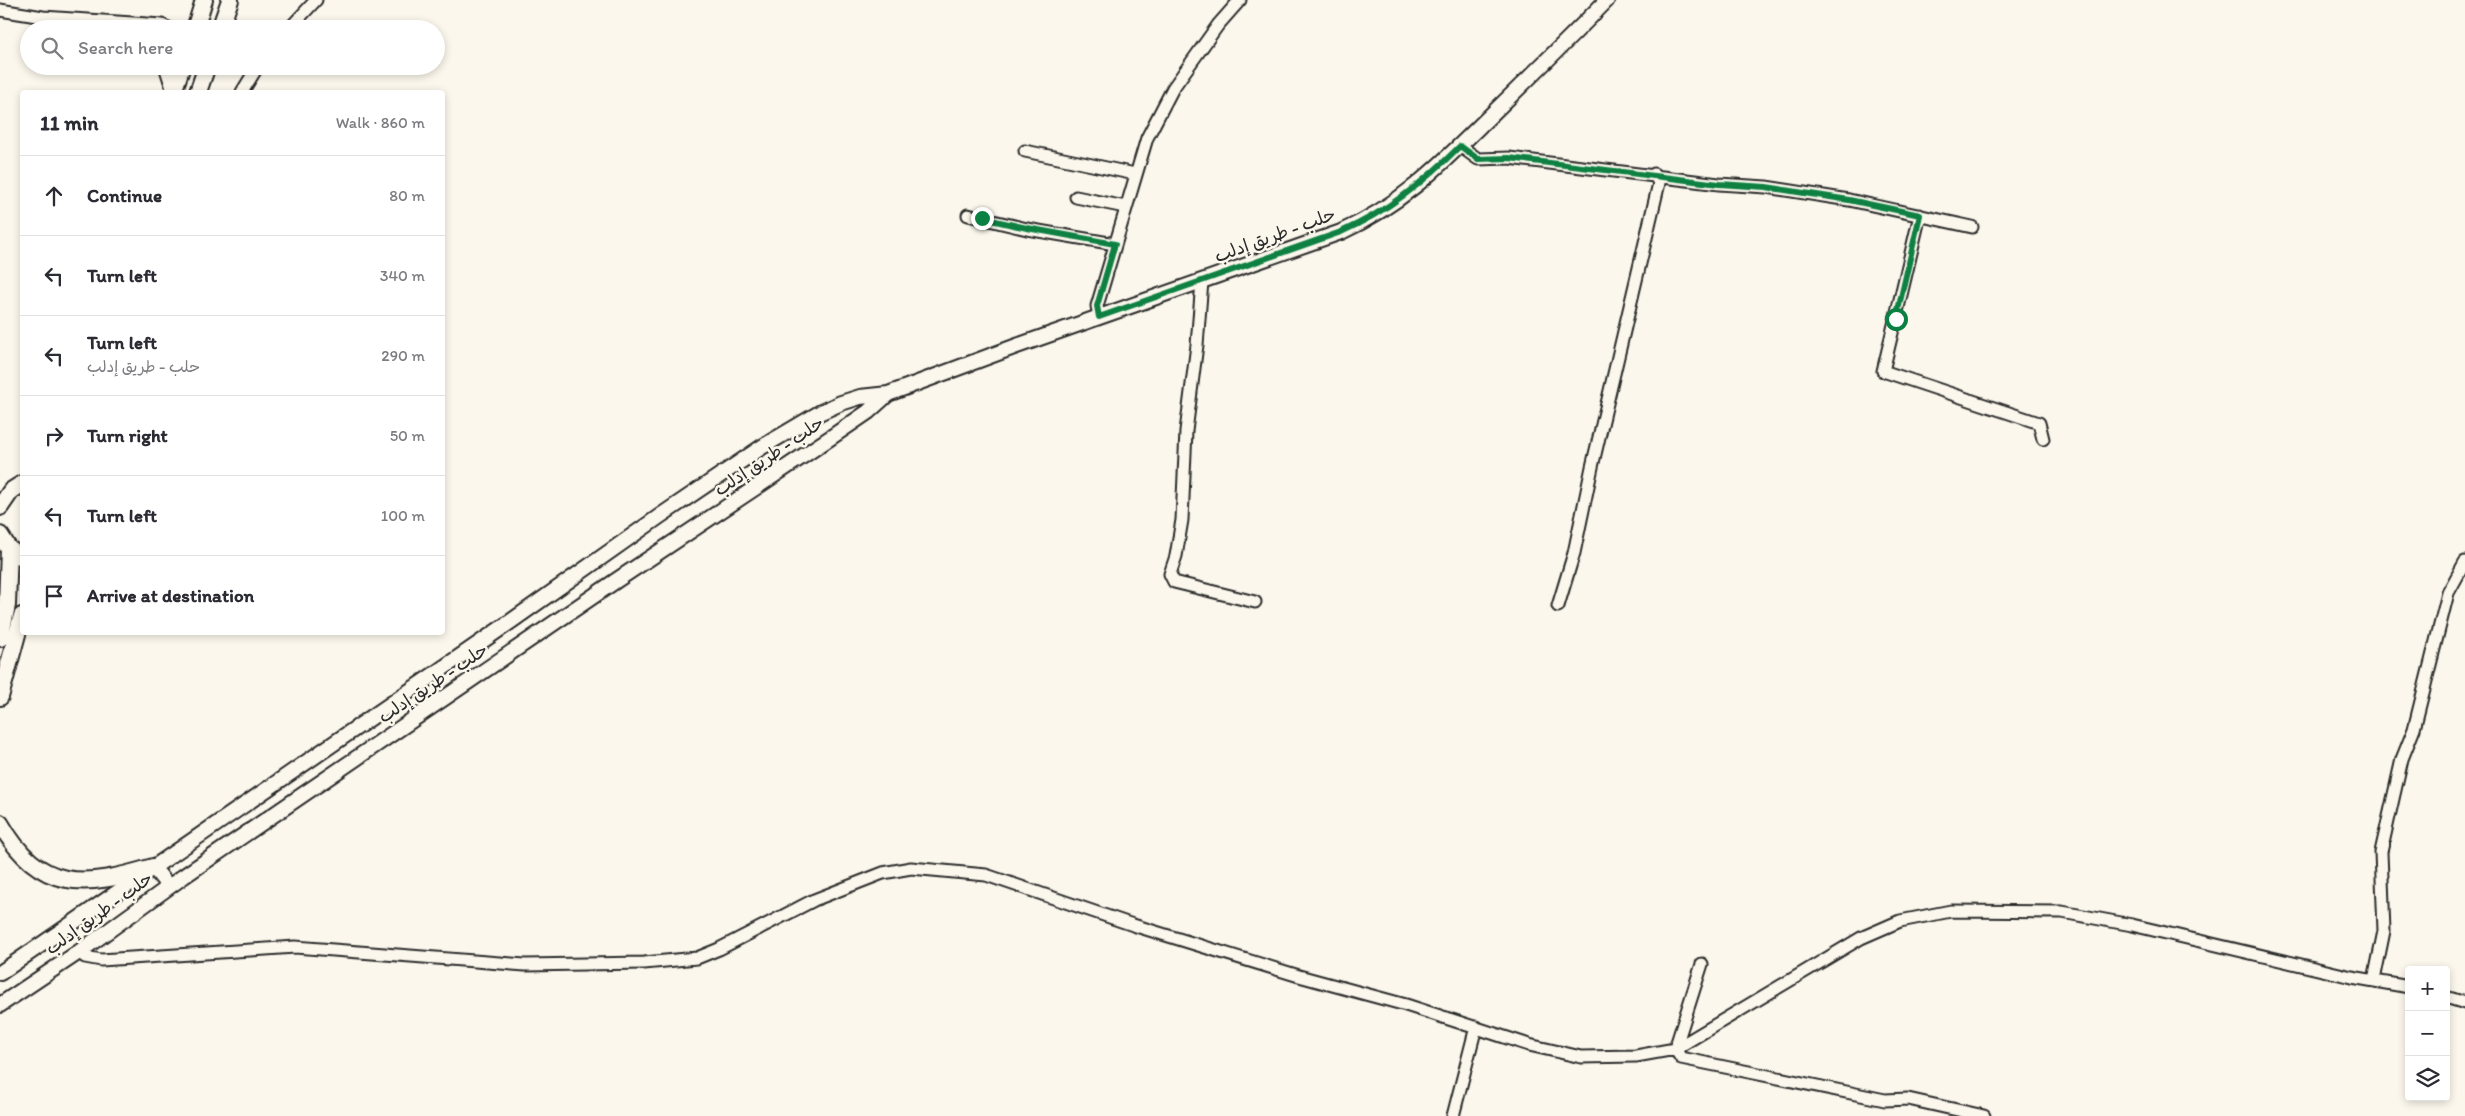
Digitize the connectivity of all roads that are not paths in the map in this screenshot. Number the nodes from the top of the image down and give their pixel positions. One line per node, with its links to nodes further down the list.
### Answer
1 (204, 0): 8 (highway)
2 (230, 0): 9 (highway)
3 (316, 0): 10 (street)
4 (1240, 0): 21 (street)
5 (1607, 0): 19 (main road, حلب - طريق إدلب)
6 (4, 6): 7 (street)
7 (96, 20)
8 (197, 20)
9 (223, 20)
10 (297, 20)
11 (168, 75): 15 (street)
12 (179, 75): 16 (highway)
13 (204, 75): 17 (highway)
14 (252, 75): 18 (street)
15 (172, 90)
16 (174, 90)
17 (199, 90)
18 (243, 90)
19 (1460, 146): 22 (street); 29 (main road, حلب - طريق إدلب)
20 (1025, 152): 21 (street)
21 (1135, 174): 24 (street)
22 (1654, 174): 26 (street); 38 (street)
23 (1076, 197): 24 (street)
24 (1126, 207): 28 (street)
25 (968, 215): 28 (street)
26 (1920, 215): 27 (street); 32 (street)
27 (1972, 227)
28 (1115, 244): 30 (street)
29 (1202, 281): 30 (main road, حلب - طريق إدلب); 37 (street)
30 (1099, 317): 31 (main road, حلب - طريق إدلب)
31 (888, 394): 43 (main road, حلب - طريق إدلب); 44 (main road, حلب - طريق إدلب)
32 (2043, 439)
33 (11, 488): 34 (highway)
34 (0, 507)
35 (8, 546): 40 (highway)
36 (2465, 562): 48 (street)
37 (1255, 602)
38 (1558, 606)
39 (20, 623): 41 (highway)
40 (0, 638)
41 (0, 697)
42 (0, 823): 43 (highway)
43 (153, 868): 44 (main road); 47 (main road, حلب - طريق إدلب)
44 (168, 887): 45 (main road, حلب - طريق إدلب)
45 (79, 952): 52 (main road, حلب - طريق إدلب); 53 (street)
46 (1702, 964): 54 (street)
47 (0, 974)
48 (2374, 980): 49 (street); 54 (street)
49 (2405, 986)
50 (2450, 998): 51 (street)
51 (2465, 1003)
52 (0, 1005)
53 (1476, 1027): 54 (street); 55 (street)
54 (1675, 1049): 56 (street)
55 (1453, 1116)
56 (1984, 1116)

